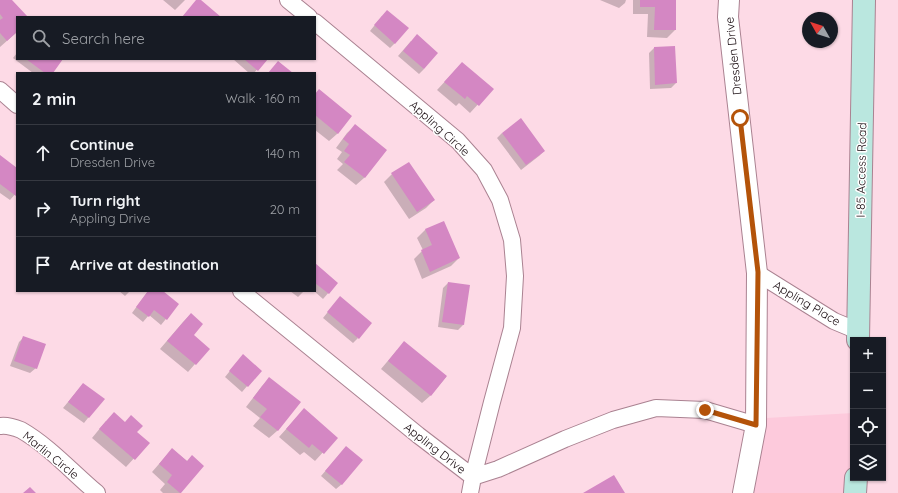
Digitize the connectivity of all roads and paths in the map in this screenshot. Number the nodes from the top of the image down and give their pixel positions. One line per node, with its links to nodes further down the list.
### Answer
1 (288, 0): 4 (street)
2 (729, 0): 8 (street, Dresden Drive)
3 (864, 0): 10 (main road, I-85 Access Road)
4 (308, 16)
5 (316, 23): 14 (street, Appling Circle)
6 (0, 90): 7 (street)
7 (16, 104)
8 (758, 272): 10 (street, Appling Place); 11 (street, Dresden Drive)
9 (241, 292): 14 (street, Appling Drive)
10 (858, 336)
11 (756, 425): 14 (street, Appling Drive); 16 (street, Dresden Drive)
12 (0, 426): 15 (street, Marlin Circle)
13 (856, 481): 17 (main road)
14 (472, 485)
15 (97, 493)
16 (743, 493)
17 (855, 493)

